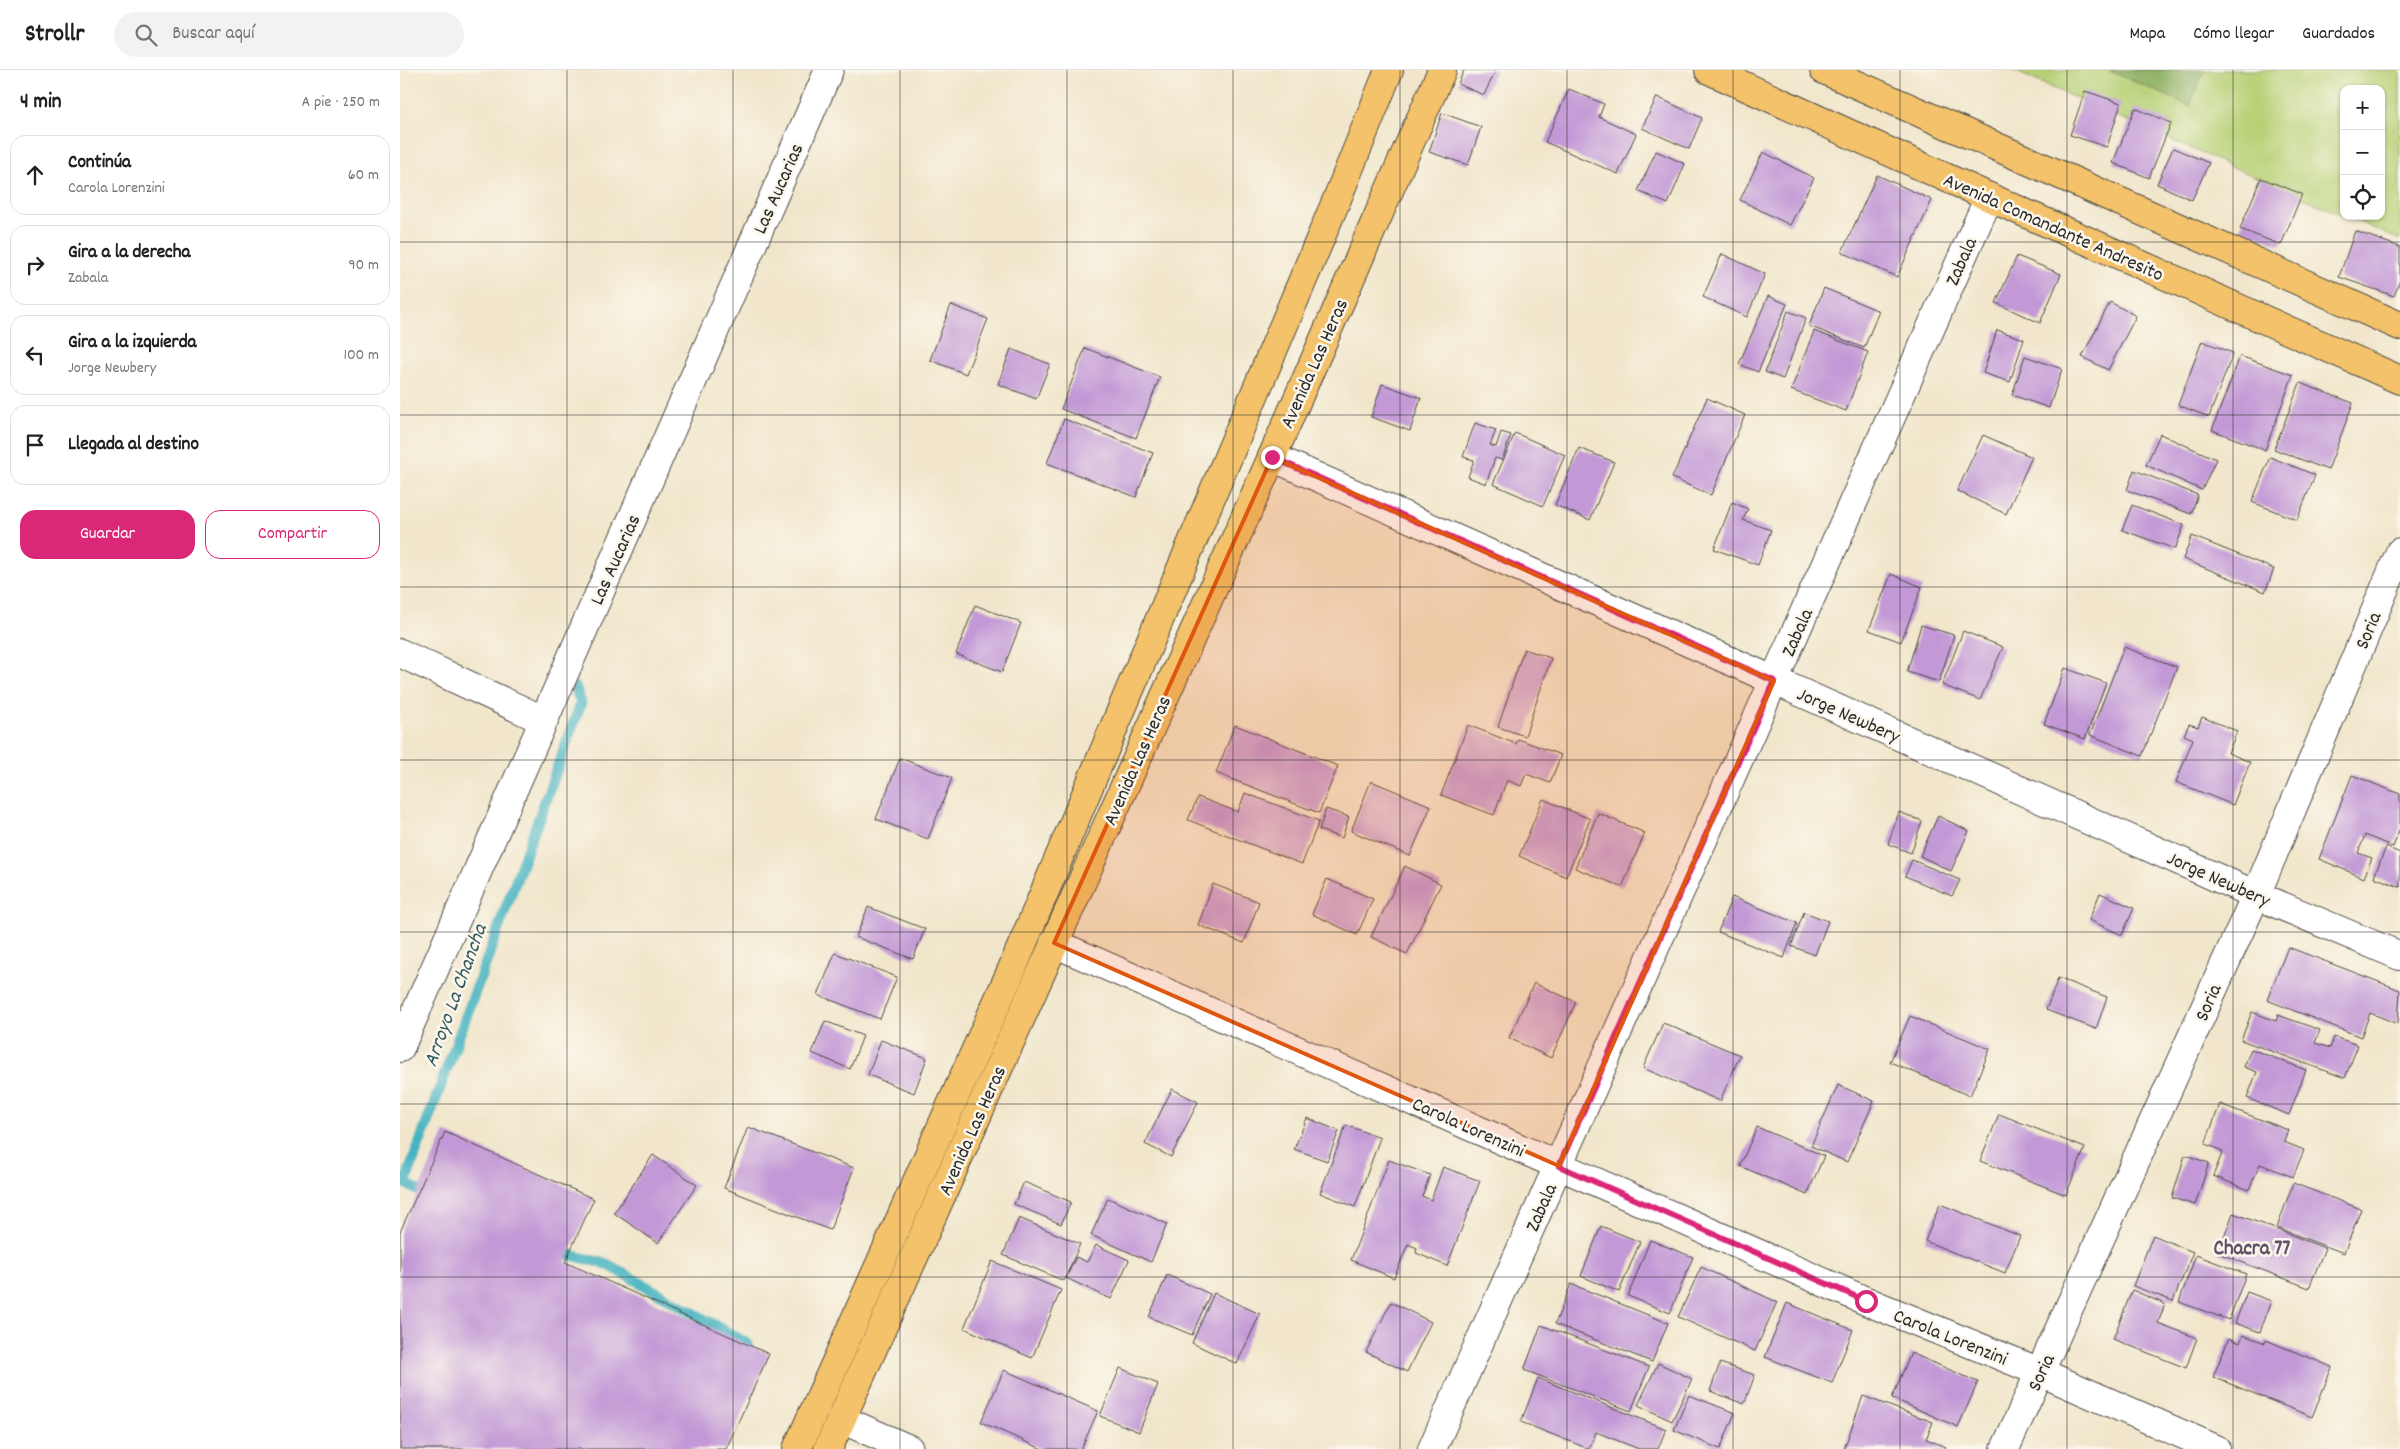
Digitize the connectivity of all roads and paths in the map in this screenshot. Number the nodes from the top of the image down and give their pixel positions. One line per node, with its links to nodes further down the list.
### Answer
1 (829, 70): 13 (street, Las Aucarias)
2 (1390, 70): 21 (main road, Avenida Las Heras)
3 (1442, 70): 9 (main road, Avenida Las Heras)
4 (1709, 70): 6 (main road, Avenida Comandante Andresito)
5 (1824, 70): 7 (main road)
6 (1989, 197): 8 (main road, Avenida Comandante Andresito); 12 (street, Zabala)
7 (2400, 326)
8 (2400, 380)
9 (1272, 457): 12 (street, Jorge Newbery); 15 (main road, Avenida Las Heras)
10 (2400, 552): 14 (street, Soria)
11 (400, 653): 13 (street)
12 (1774, 681): 14 (street, Jorge Newbery); 18 (street, Zabala)
13 (543, 720): 17 (street, Las Aucarias)
14 (2256, 895): 16 (street, Jorge Newbery); 19 (street, Soria)
15 (1054, 943): 18 (street, Carola Lorenzini); 20 (main road, Avenida Las Heras)
16 (2400, 956)
17 (400, 1048)
18 (1559, 1166): 19 (street, Carola Lorenzini); 24 (street, Zabala)
19 (2040, 1372): 25 (street, Soria); 26 (street, Carola Lorenzini)
20 (841, 1419): 22 (main road, Avenida Las Heras); 23 (street)
21 (797, 1449)
22 (828, 1449)
23 (909, 1449)
24 (1432, 1449)
25 (2005, 1449)
26 (2216, 1449)

